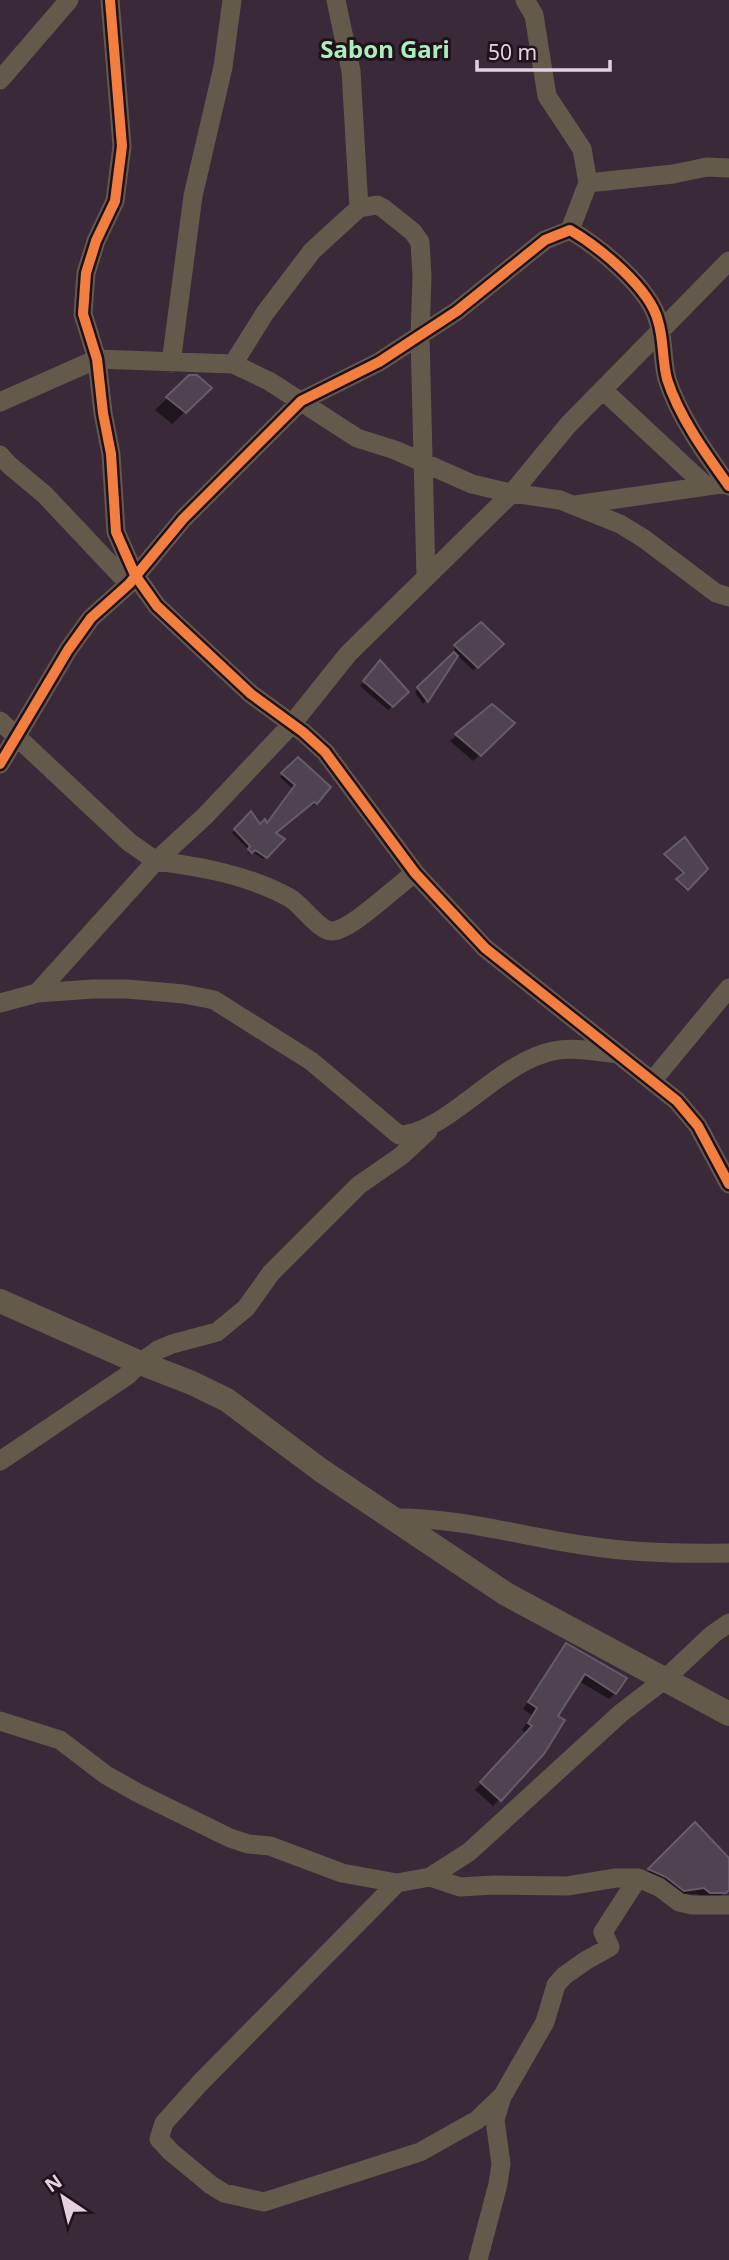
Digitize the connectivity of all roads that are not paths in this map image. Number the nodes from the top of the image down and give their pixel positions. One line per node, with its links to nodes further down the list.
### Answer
1 (69, 0): 6 (street)
2 (110, 0): 14 (street)
3 (232, 0): 15 (street)
4 (336, 0): 9 (street)
5 (525, 0): 8 (street)
6 (0, 80)
7 (729, 168): 8 (street)
8 (588, 183): 10 (street)
9 (359, 208): 13 (street); 16 (street)
10 (570, 230): 12 (street); 13 (street)
11 (729, 261): 12 (street)
12 (660, 332): 17 (street); 22 (street)
13 (420, 336): 18 (street); 21 (street)
14 (97, 359): 15 (street); 19 (street); 27 (street)
15 (171, 363): 16 (street)
16 (233, 364): 18 (street)
17 (603, 390): 23 (street); 24 (street)
18 (301, 401): 21 (street); 27 (street)
19 (0, 402)
20 (0, 455): 27 (street)
21 (423, 462): 24 (street); 26 (street)
22 (728, 484): 23 (street)
23 (706, 486): 25 (street)
24 (512, 493): 25 (street); 26 (street)
25 (574, 505): 28 (street)
26 (426, 577): 30 (street)
27 (132, 579): 30 (street); 31 (street)
28 (729, 597)
29 (0, 721): 31 (street)
30 (292, 724): 33 (street); 34 (street)
31 (16, 736): 32 (street); 33 (street)
32 (0, 764)
33 (156, 861): 34 (street); 36 (street)
34 (415, 873): 38 (street)
35 (729, 988): 39 (street)
36 (37, 993): 37 (street); 40 (street)
37 (0, 1003)
38 (617, 1054): 39 (street); 40 (street)
39 (653, 1080): 41 (street)
40 (436, 1122): 43 (street)
41 (729, 1184)
42 (0, 1301): 43 (street)
43 (140, 1363): 44 (street); 45 (street)
44 (0, 1461)
45 (393, 1518): 46 (street); 48 (street)
46 (729, 1553)
47 (729, 1623): 48 (street)
48 (664, 1680): 49 (street); 51 (street)
49 (729, 1714)
50 (0, 1721): 53 (street)
51 (430, 1877): 52 (street); 53 (street)
52 (638, 1878): 54 (street); 55 (street)
53 (397, 1883): 55 (street)
54 (729, 1905)
55 (503, 2095): 56 (street)
56 (478, 2260)

